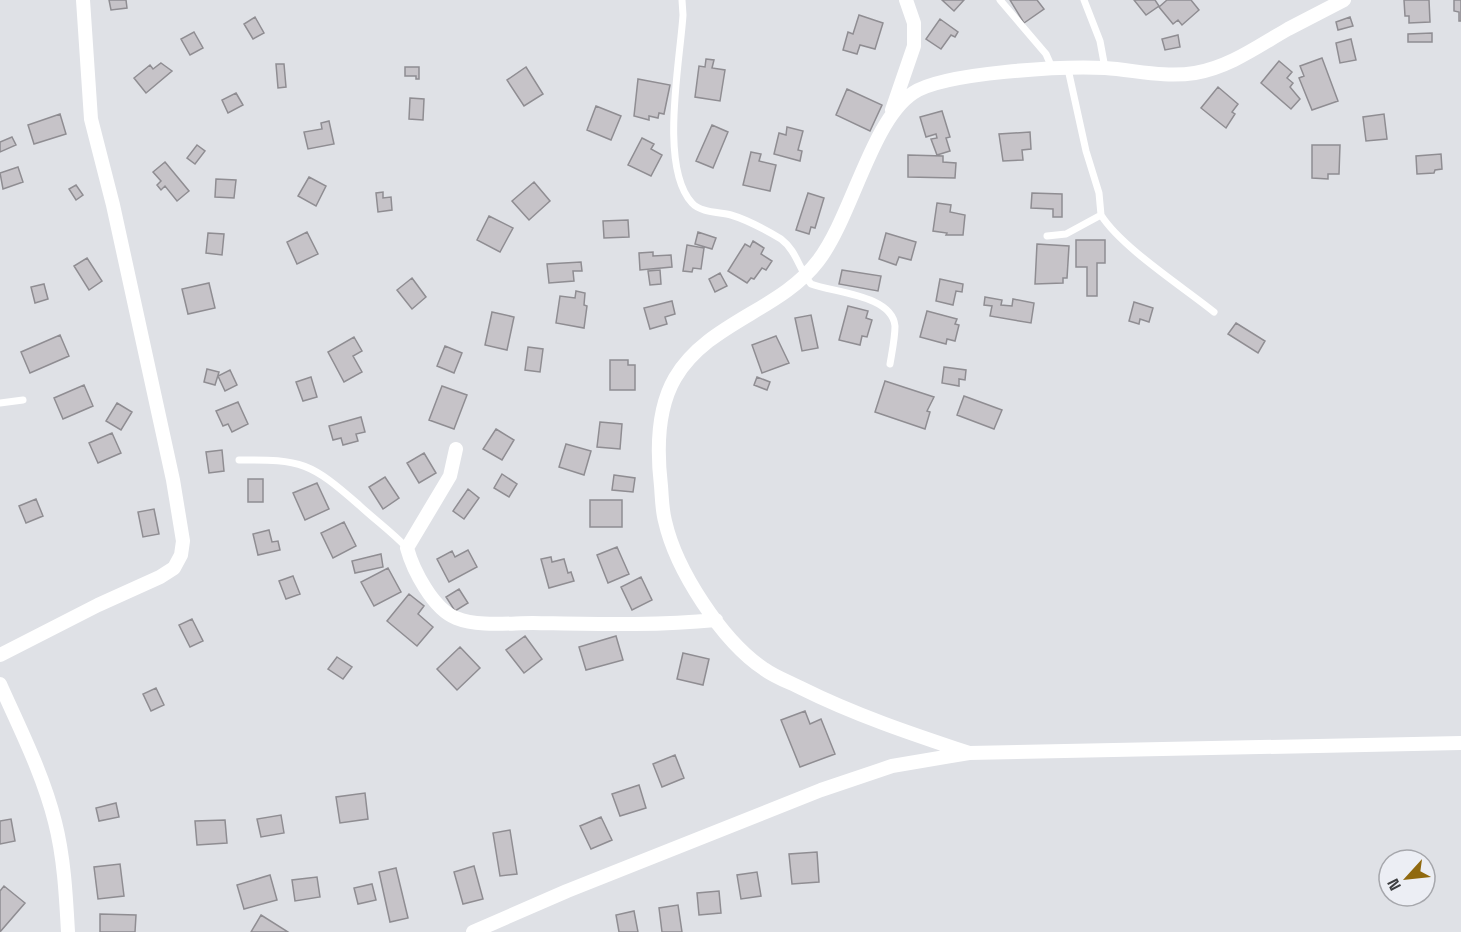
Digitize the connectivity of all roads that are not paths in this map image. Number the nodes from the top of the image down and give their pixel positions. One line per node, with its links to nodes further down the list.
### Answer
1 (83, 0): 22 (street)
2 (682, 0): 13 (lane)
3 (1000, 0): 9 (lane)
4 (1084, 0): 7 (lane)
5 (1344, 0): 7 (street)
6 (905, 1): 10 (street)
7 (1105, 68): 8 (street)
8 (1068, 69): 9 (street); 11 (lane)
9 (1053, 70): 10 (street)
10 (892, 112): 13 (street)
11 (1101, 215): 12 (lane); 14 (lane)
12 (1047, 236)
13 (805, 276): 15 (lane); 21 (street)
14 (1214, 312)
15 (890, 364)
16 (23, 400): 17 (lane)
17 (0, 403)
18 (456, 449): 20 (street)
19 (239, 460): 20 (lane)
20 (407, 548): 21 (street)
21 (716, 620): 25 (street)
22 (0, 655)
23 (0, 684): 26 (street)
24 (1461, 743): 25 (street)
25 (969, 753): 27 (street)
26 (68, 932)
27 (473, 932)

